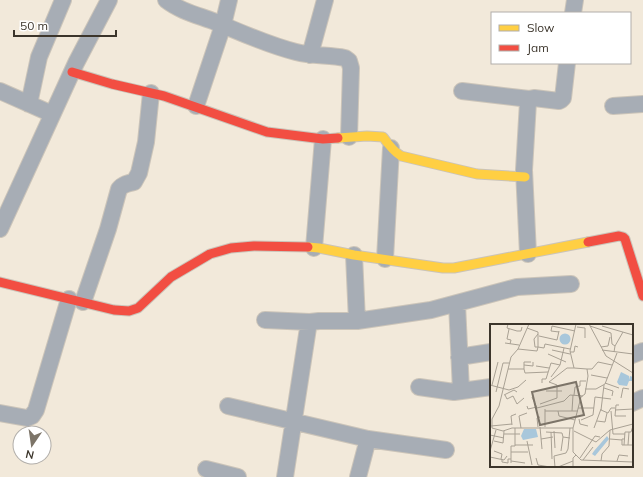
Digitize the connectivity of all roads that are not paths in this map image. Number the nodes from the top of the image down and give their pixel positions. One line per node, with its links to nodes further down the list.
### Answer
1 (64, 0): 16 (street)
2 (109, 0): 11 (street)
3 (166, 0): 8 (street)
4 (229, 0): 8 (street)
5 (325, 0): 9 (street)
6 (575, 0): 7 (street)
7 (573, 12)
8 (223, 25): 9 (street); 18 (street)
9 (310, 55): 21 (street)
10 (567, 64): 15 (street)
11 (72, 72): 14 (street); 20 (street)
12 (0, 91): 16 (street)
13 (462, 91): 15 (street)
14 (151, 93): 18 (street); 34 (street)
15 (529, 99): 24 (street)
16 (29, 104): 20 (street)
17 (643, 104): 19 (street)
18 (196, 106): 22 (street)
19 (613, 106)
20 (52, 114): 25 (street)
21 (349, 137): 22 (street); 23 (street)
22 (323, 139): 26 (street)
23 (391, 148): 24 (street); 30 (street)
24 (525, 177): 27 (street)
25 (0, 229)
26 (314, 248): 28 (street); 34 (street)
27 (528, 254): 29 (street); 30 (street)
28 (354, 255): 30 (street); 37 (street)
29 (637, 257): 33 (street)
30 (385, 259)
31 (0, 282): 34 (street)
32 (571, 284): 35 (street)
33 (643, 296)
34 (76, 301): 49 (street)
35 (457, 303): 37 (street); 42 (street)
36 (265, 320): 38 (street)
37 (357, 321): 38 (street)
38 (310, 322): 50 (street)
39 (643, 351): 41 (street)
40 (490, 352): 42 (street)
41 (633, 355)
42 (459, 357): 45 (street)
43 (419, 387): 45 (street)
44 (490, 387): 45 (street)
45 (461, 392)
46 (643, 398): 47 (street)
47 (633, 403)
48 (228, 406): 50 (street)
49 (0, 413)
50 (293, 422): 51 (street); 55 (street)
51 (368, 440): 52 (street); 56 (street)
52 (446, 450)
53 (206, 469): 54 (street)
54 (238, 477)
55 (285, 477)
56 (358, 477)

